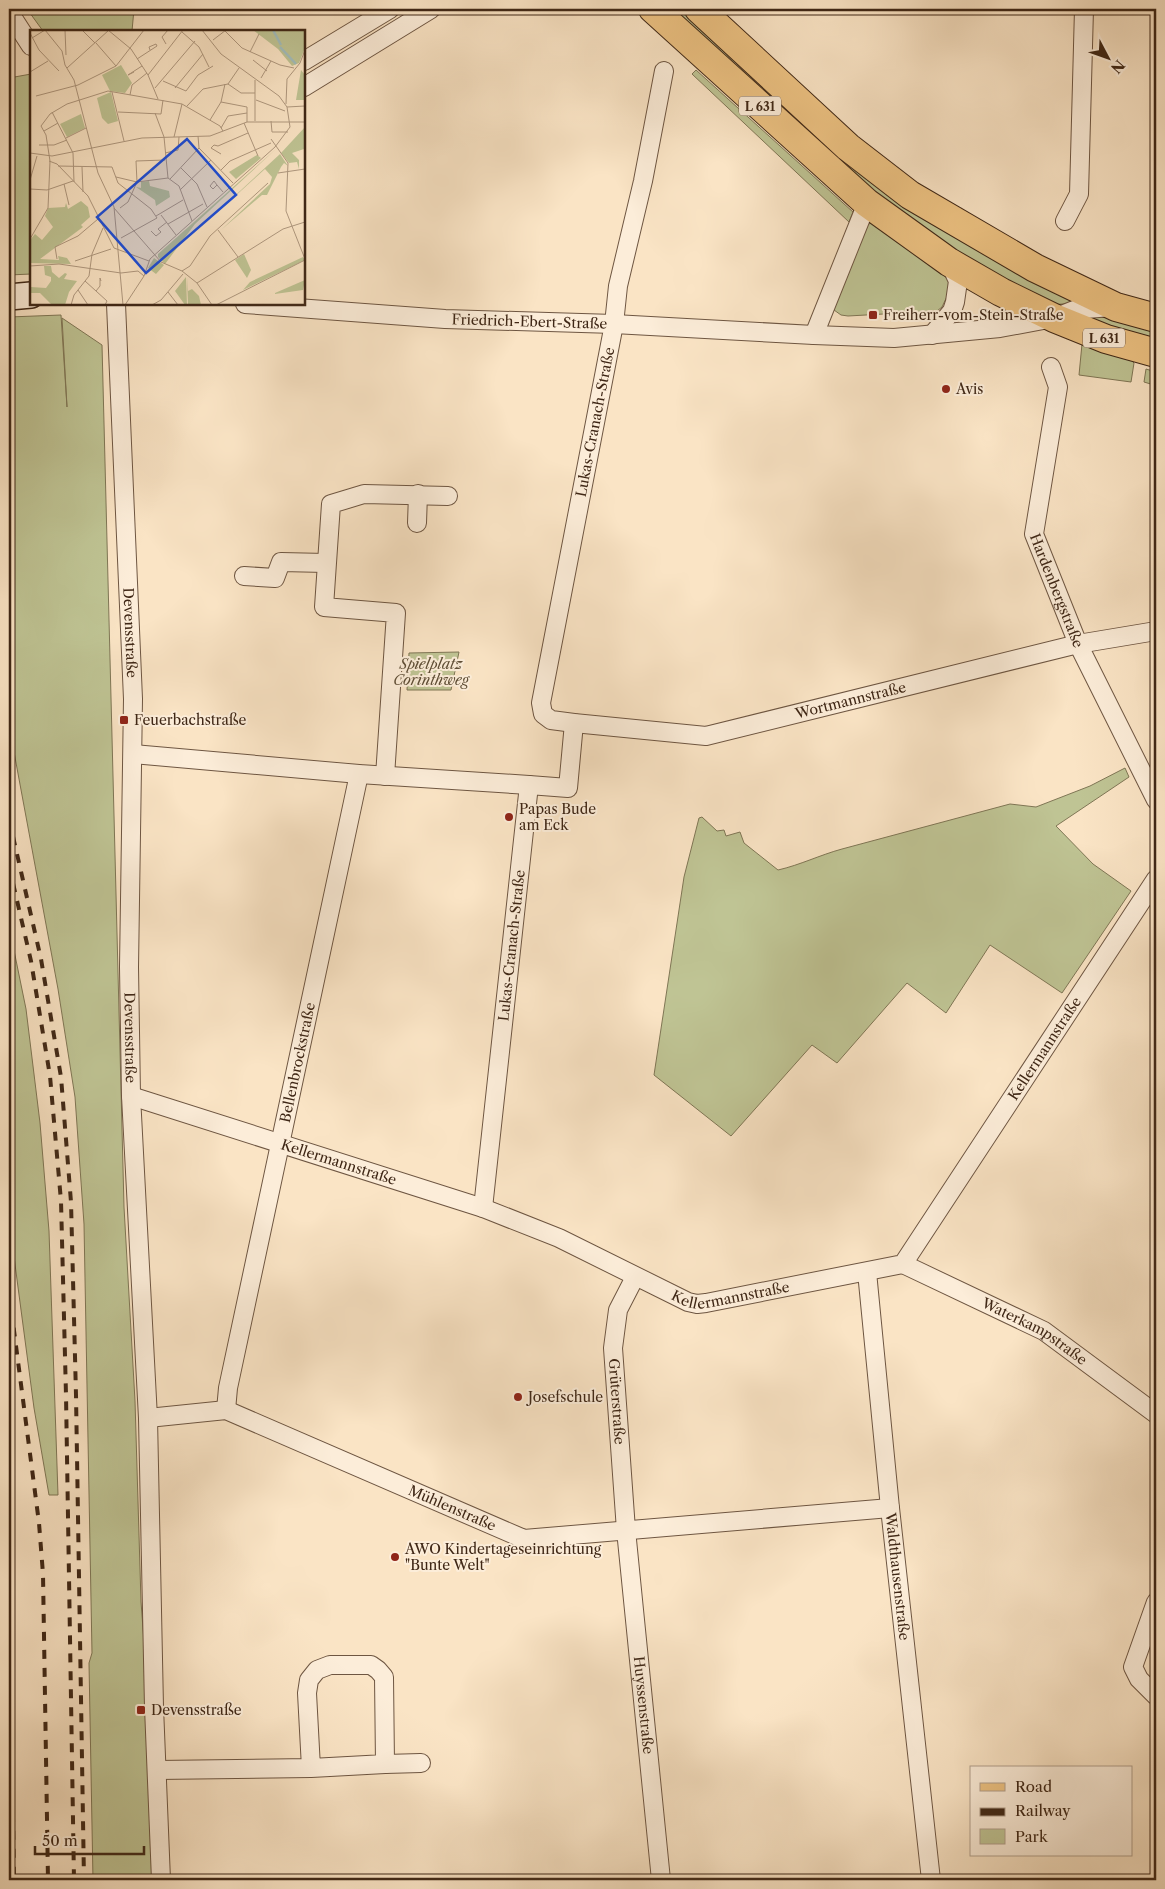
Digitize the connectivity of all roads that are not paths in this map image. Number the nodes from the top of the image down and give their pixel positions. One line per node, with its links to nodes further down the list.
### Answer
1 (390, 9): 8 (street)
2 (431, 9): 10 (street)
3 (654, 9): 11 (main road, L 631)
4 (699, 9): 18 (main road, Friedrich-Ebert-Straße / L 631)
5 (1084, 9): 12 (street)
6 (9, 12): 7 (street)
7 (21, 39)
8 (305, 60)
9 (664, 72): 21 (street, Lukas-Cranach-Straße)
10 (305, 86)
11 (867, 203): 13 (main road, L 631); 22 (street)
12 (1065, 221)
13 (949, 262): 19 (main road, L 631); 23 (street)
14 (30, 295): 15 (street)
15 (9, 297)
16 (116, 305): 35 (street, Devensstraße)
17 (258, 305): 21 (street, Friedrich-Ebert-Straße)
18 (1116, 307): 19 (street, Friedrich-Ebert-Straße); 20 (main road, Friedrich-Ebert-Straße / L 631)
19 (1054, 318): 23 (street, Friedrich-Ebert-Straße); 24 (main road, L 631)
20 (1156, 318)
21 (614, 324): 22 (street, Friedrich-Ebert-Straße); 33 (street, Lukas-Cranach-Straße)
22 (814, 335): 23 (street, Friedrich-Ebert-Straße)
23 (932, 335)
24 (1156, 353)
25 (1050, 367): 32 (street, Hardenbergstraße)
26 (418, 494): 27 (street); 28 (street); 29 (street)
27 (448, 496)
28 (417, 523)
29 (326, 564): 30 (street); 37 (street)
30 (244, 576)
31 (1156, 631): 32 (street, Wortmannstraße)
32 (1078, 644): 34 (street, Wortmannstraße); 39 (street, Hardenbergstraße)
33 (543, 714): 34 (street, Wortmannstraße)
34 (574, 723): 38 (street)
35 (133, 754): 36 (street); 41 (street, Devensstraße)
36 (359, 774): 37 (street); 42 (street, Bellenbrockstraße)
37 (385, 776): 38 (street)
38 (529, 785): 43 (street, Lukas-Cranach-Straße)
39 (1156, 800)
40 (1156, 879): 44 (street, Kellermannstraße)
41 (131, 1096): 42 (street, Kellermannstraße); 49 (street, Devensstraße)
42 (281, 1143): 43 (street, Kellermannstraße); 48 (street, Bellenbrockstraße)
43 (483, 1208): 46 (street, Kellermannstraße)
44 (903, 1264): 45 (street, Kellermannstraße); 47 (street, Waterkampstraße)
45 (867, 1272): 46 (street, Kellermannstraße); 50 (street, Waldthausenstraße)
46 (635, 1277): 51 (street, Grüterstraße)
47 (1153, 1404)
48 (226, 1410): 49 (street, Mühlenstraße); 51 (street, Mühlenstraße)
49 (148, 1418): 57 (street, Devensstraße)
50 (890, 1508): 51 (street, Mühlenstraße); 60 (street, Waldthausenstraße)
51 (626, 1530): 59 (street, Huyssenstraße)
52 (1156, 1602): 53 (street)
53 (1156, 1696)
54 (385, 1764): 55 (street); 56 (street); 56 (street)
55 (421, 1764)
56 (311, 1768): 57 (street)
57 (157, 1770): 58 (street, Devensstraße)
58 (161, 1880)
59 (662, 1880)
60 (931, 1880)

